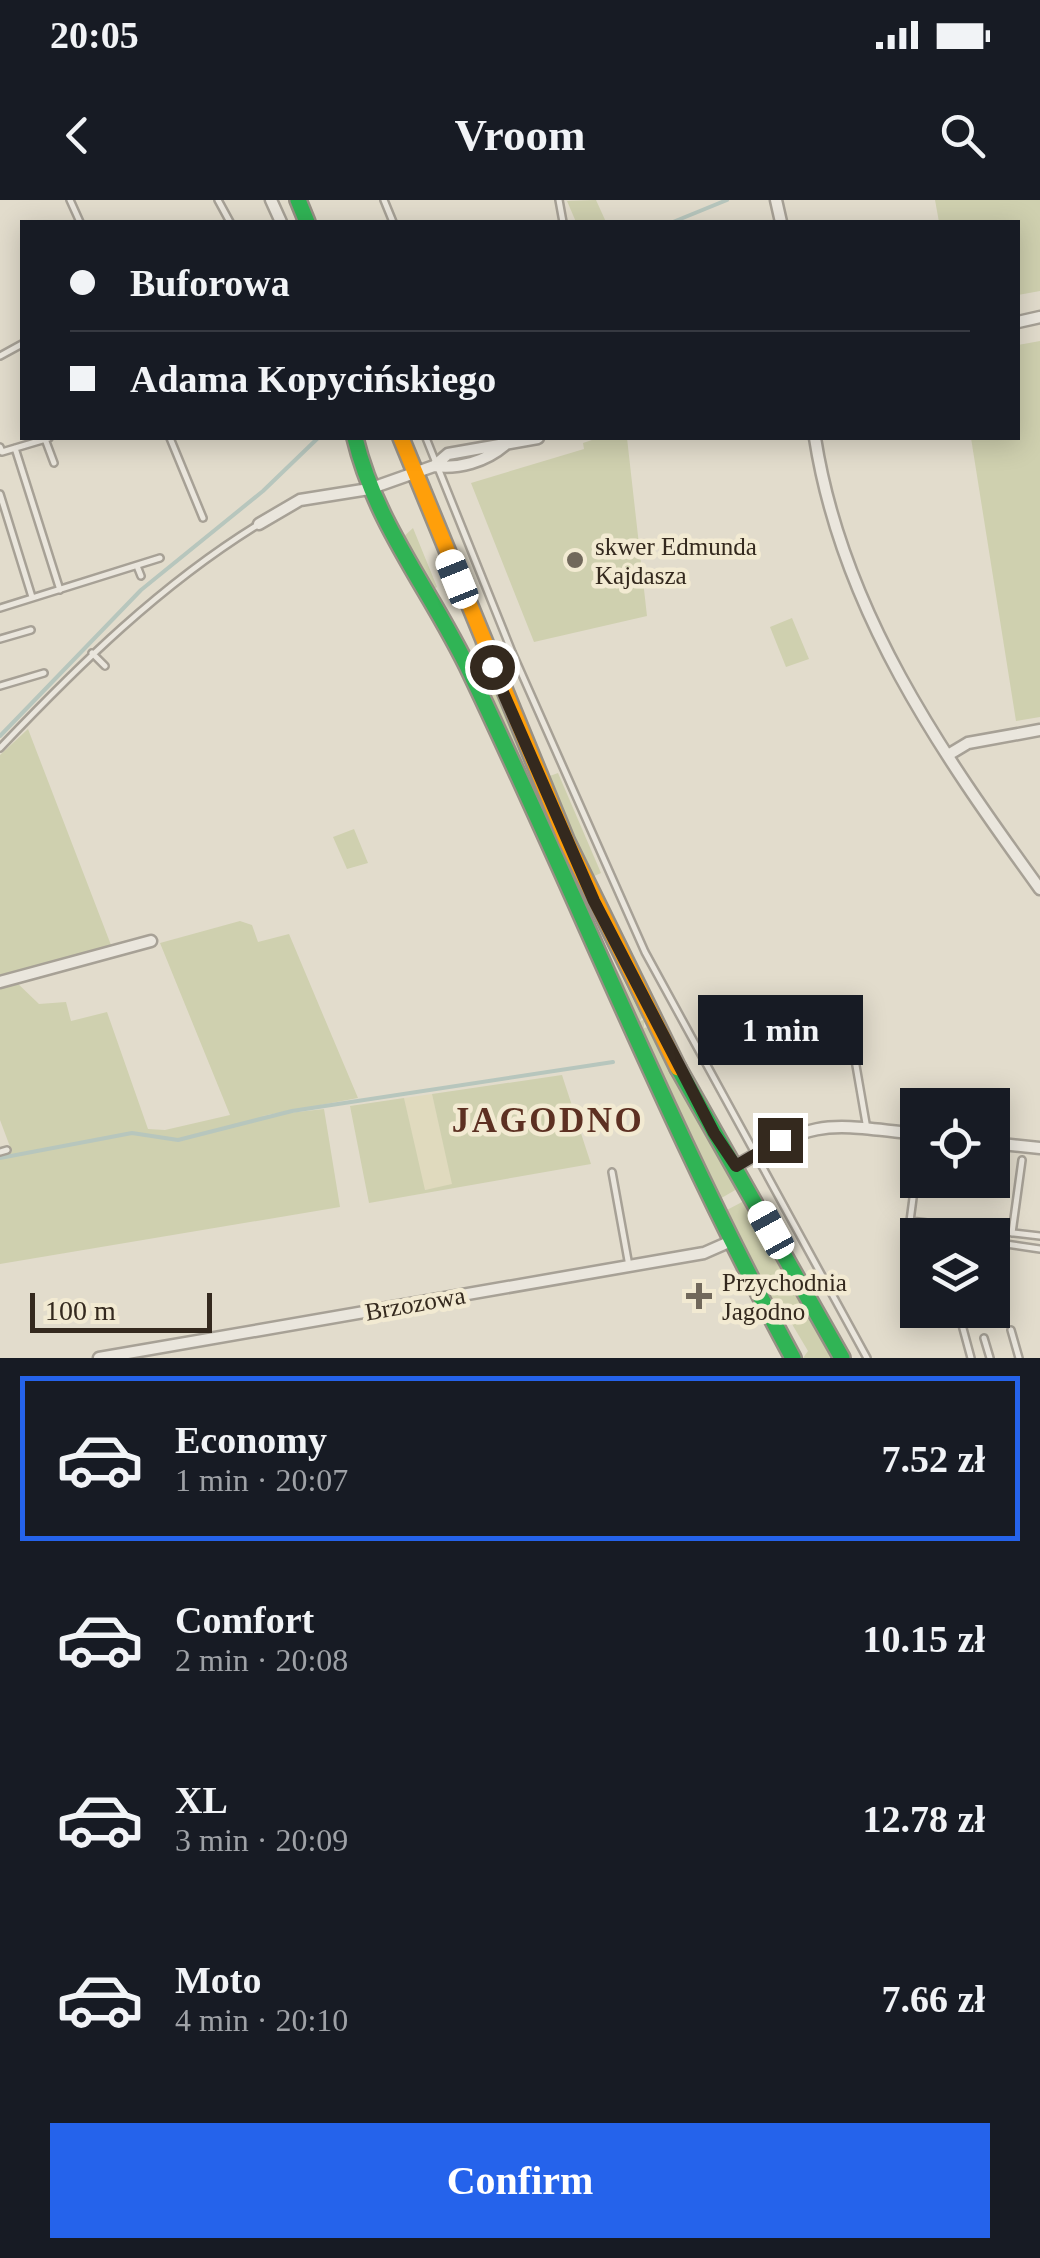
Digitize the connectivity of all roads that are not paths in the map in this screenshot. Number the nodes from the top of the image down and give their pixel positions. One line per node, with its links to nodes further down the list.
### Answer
1 (41, 440): 11 (lane)
2 (48, 440): 13 (lane)
3 (171, 440): 18 (lane)
4 (356, 440): 16 (main road)
5 (401, 440): 15 (main road)
6 (427, 440): 14 (lane)
7 (486, 440): 10 (street); 14 (street)
8 (530, 440): 10 (street)
9 (815, 440): 34 (street)
10 (505, 446): 14 (street)
11 (15, 448): 12 (lane); 23 (lane)
12 (1, 451)
13 (54, 462)
14 (434, 466): 15 (street); 43 (lane)
15 (414, 472): 16 (street); 45 (main road)
16 (369, 489): 19 (street); 50 (main road)
17 (0, 494): 24 (lane)
18 (203, 518)
19 (259, 524): 28 (lane)
20 (160, 558): 21 (lane)
21 (137, 566): 22 (lane); 23 (lane)
22 (140, 576)
23 (60, 590): 24 (lane)
24 (32, 598): 25 (lane)
25 (0, 608)
26 (30, 630): 27 (lane)
27 (0, 640)
28 (92, 653): 29 (lane); 33 (lane)
29 (106, 666)
30 (44, 672): 31 (lane)
31 (0, 686)
32 (1040, 730): 34 (street)
33 (0, 748)
34 (948, 755): 35 (street)
35 (1040, 889)
36 (151, 941): 37 (street)
37 (0, 982)
38 (850, 1031): 39 (lane)
39 (867, 1128): 40 (street); 43 (street)
40 (900, 1132)
41 (1010, 1144): 42 (street)
42 (1040, 1148)
43 (755, 1155): 45 (street); 60 (lane)
44 (1022, 1160): 48 (lane)
45 (736, 1166): 59 (main road)
46 (612, 1172): 53 (lane)
47 (913, 1198): 48 (lane)
48 (1012, 1233): 49 (lane)
49 (1040, 1236)
50 (729, 1242): 53 (street, Brzozowa); 58 (main road)
51 (1010, 1245): 52 (lane)
52 (1040, 1249)
53 (629, 1266): 57 (street, Brzozowa)
54 (963, 1328): 61 (lane)
55 (1012, 1330): 63 (lane)
56 (984, 1338): 62 (lane)
57 (99, 1358)
58 (793, 1358)
59 (842, 1358)
60 (867, 1358)
61 (971, 1358)
62 (990, 1358)
63 (1019, 1358)

